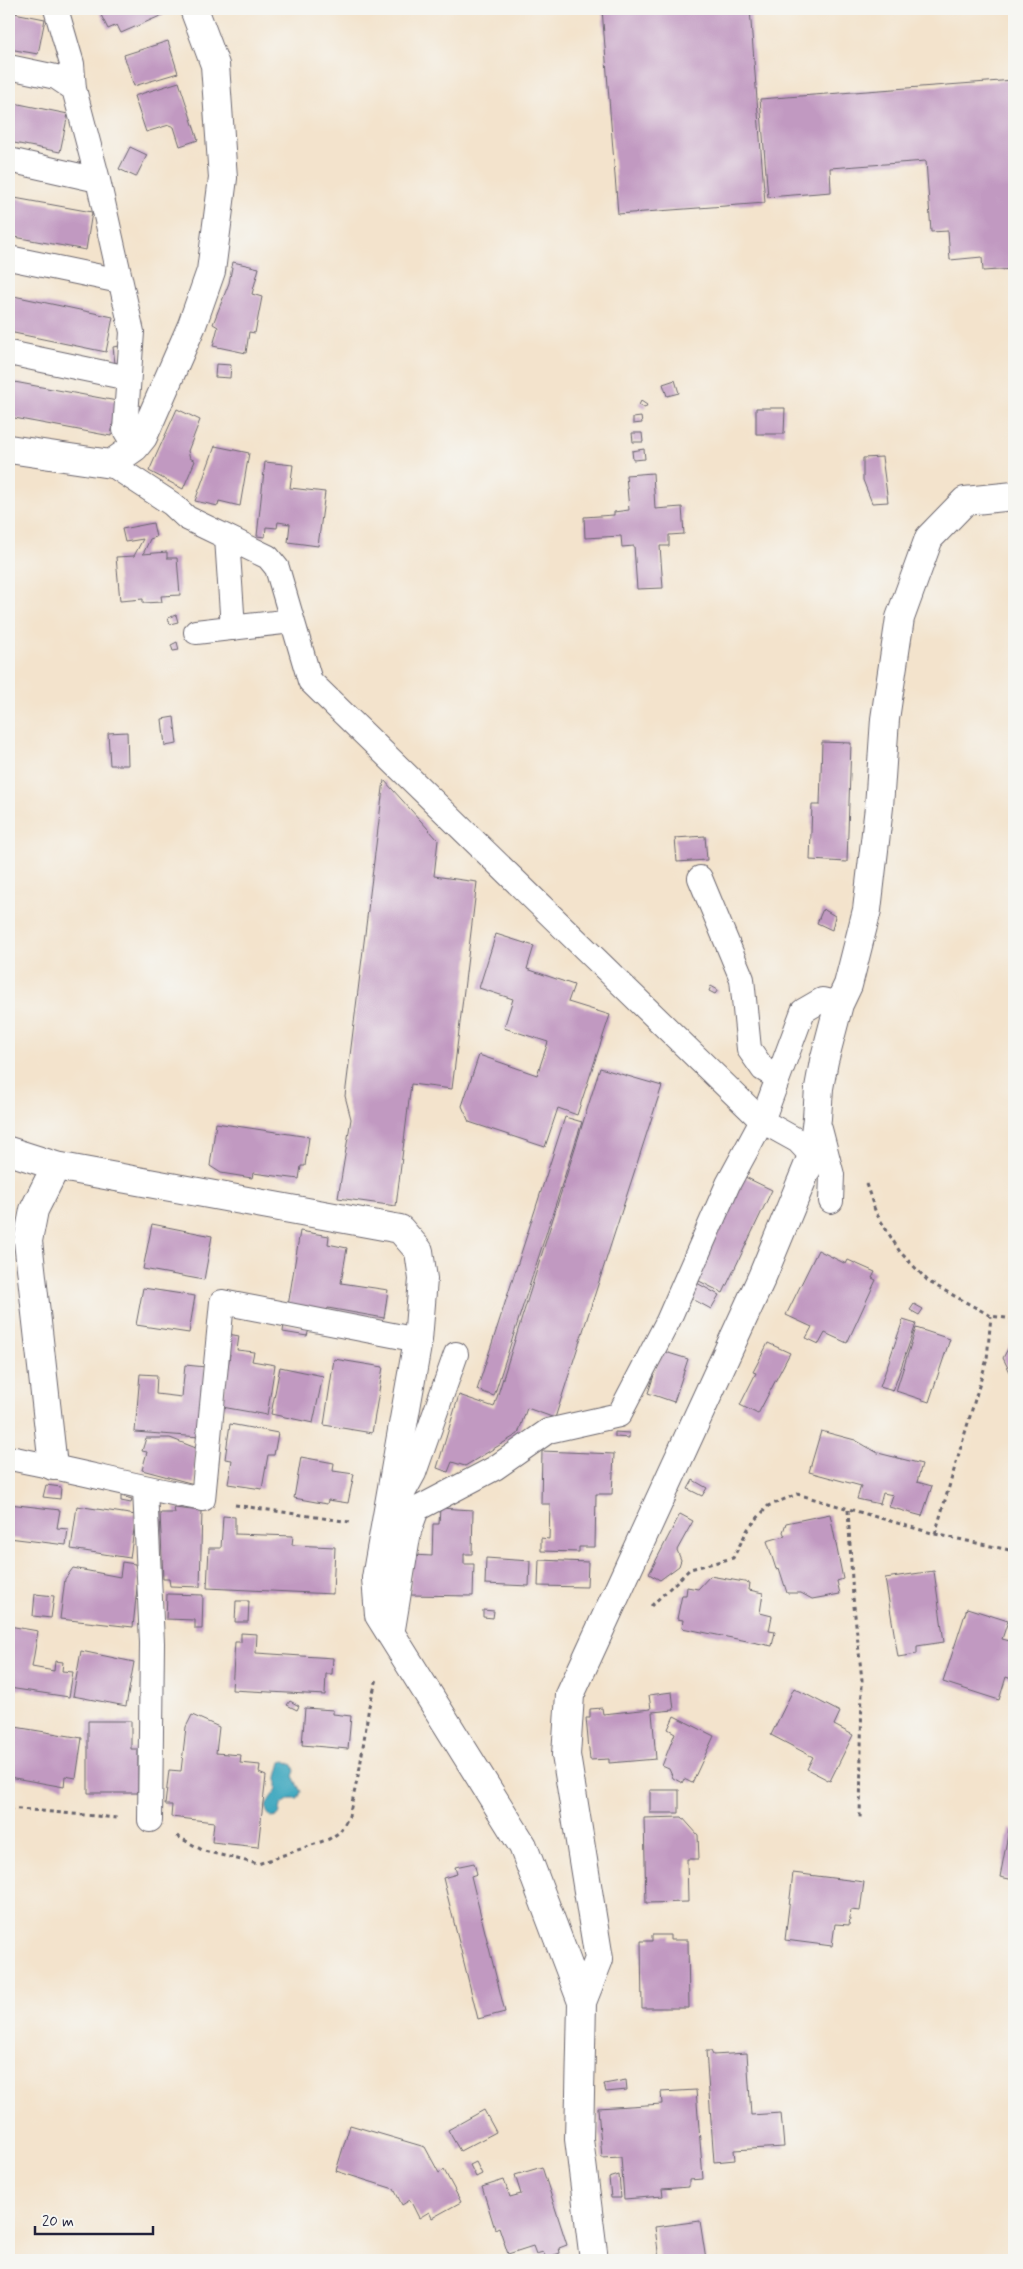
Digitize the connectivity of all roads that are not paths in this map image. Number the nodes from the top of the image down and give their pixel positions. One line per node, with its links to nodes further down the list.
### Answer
1 (56, 9): 4 (lane)
2 (194, 9): 11 (street)
3 (9, 67): 4 (lane)
4 (74, 89): 6 (lane)
5 (9, 160): 6 (lane)
6 (98, 180): 8 (lane)
7 (9, 258): 8 (lane)
8 (120, 281): 10 (lane)
9 (9, 353): 10 (lane)
10 (128, 378): 11 (lane)
11 (136, 447): 13 (street)
12 (9, 449): 13 (street)
13 (111, 464): 15 (lane)
14 (1014, 496): 20 (street)
15 (227, 538): 16 (lane); 17 (lane)
16 (292, 621): 17 (lane); 23 (lane)
17 (233, 628): 18 (lane)
18 (196, 632)
19 (700, 878): 21 (lane)
20 (839, 1004): 21 (lane); 22 (street)
21 (778, 1078): 23 (lane)
22 (817, 1118): 25 (street); 27 (lane)
23 (762, 1121): 25 (lane); 34 (lane)
24 (9, 1151): 26 (street)
25 (812, 1156): 36 (street)
26 (56, 1166): 28 (street); 31 (street)
27 (831, 1201)
28 (418, 1340): 32 (lane); 33 (street)
29 (456, 1354): 33 (lane)
30 (9, 1458): 31 (lane)
31 (53, 1466): 32 (lane)
32 (145, 1489): 35 (lane)
33 (385, 1527): 34 (street)
34 (392, 1635): 36 (street)
35 (150, 1820)
36 (582, 2002): 37 (street)
37 (594, 2260)

